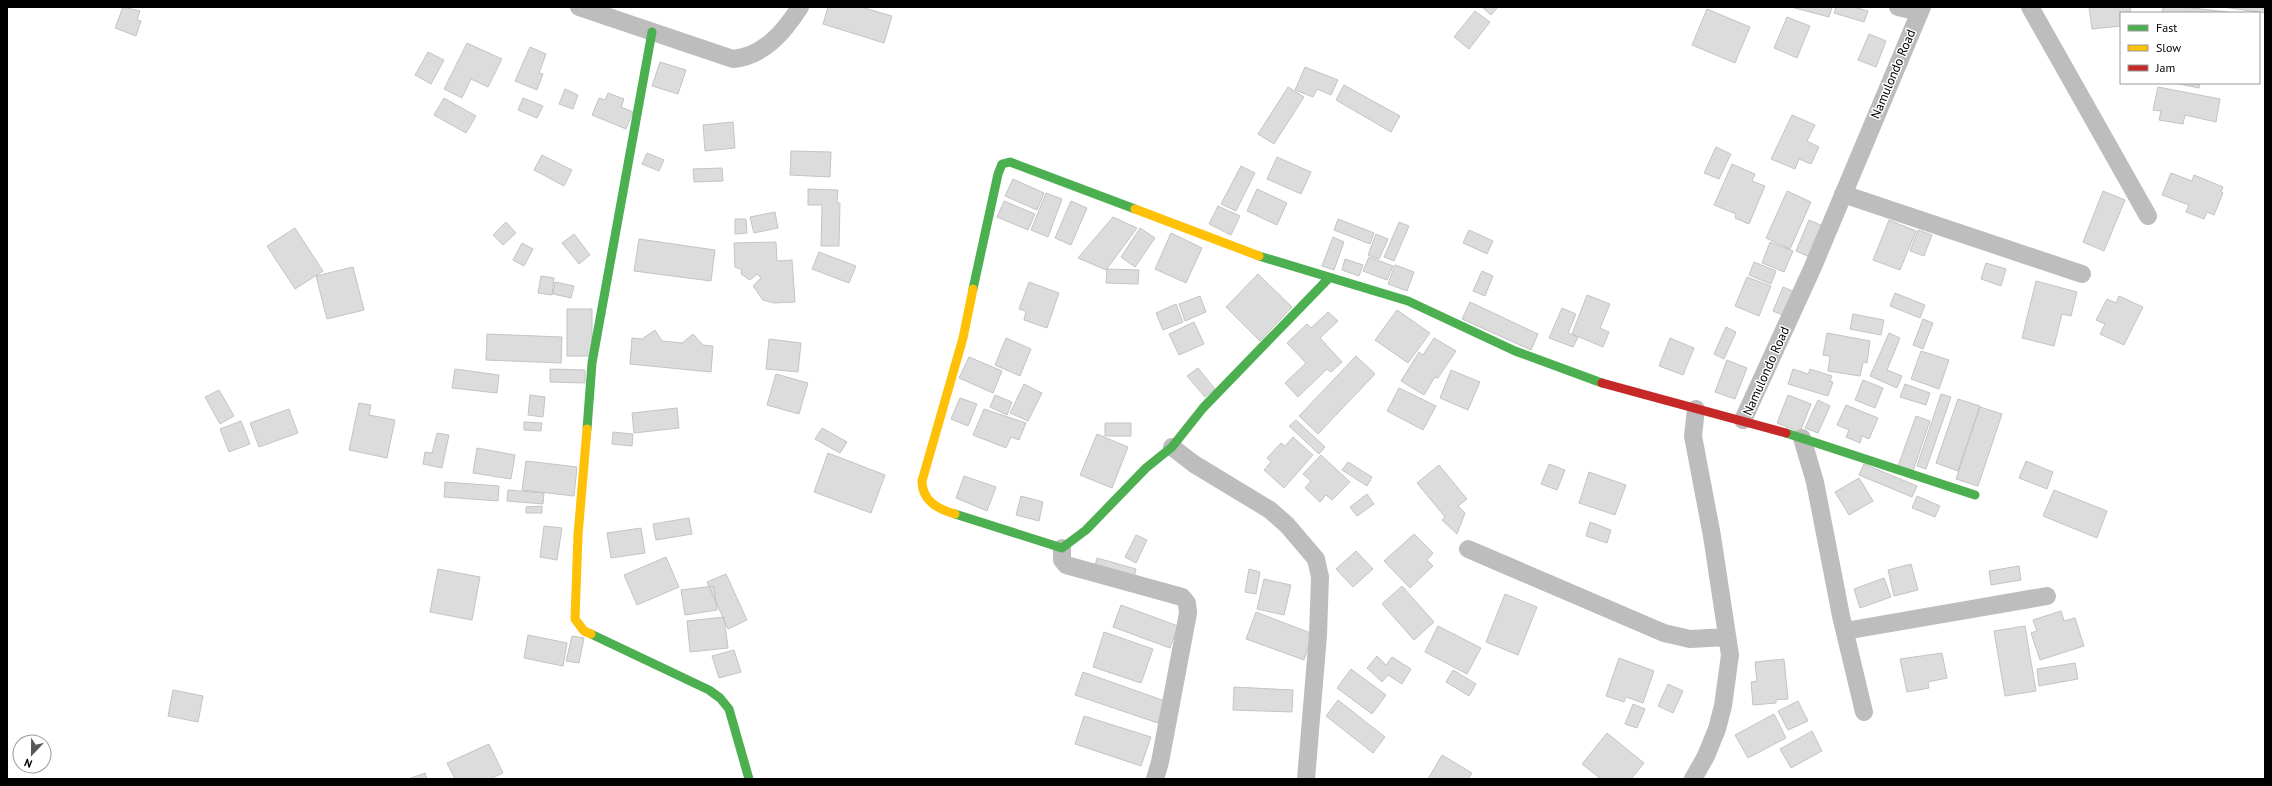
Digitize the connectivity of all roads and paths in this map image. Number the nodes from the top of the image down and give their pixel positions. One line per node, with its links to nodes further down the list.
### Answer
1 (579, 7): 6 (street)
2 (800, 7): 6 (street)
3 (1898, 7): 5 (street)
4 (2030, 7): 8 (street)
5 (1921, 10): 7 (street, Namulondo Road)
6 (652, 32): 22 (street)
7 (1843, 194): 9 (street); 12 (street, Namulondo Road)
8 (2148, 216)
9 (2082, 274)
10 (1328, 279): 11 (street); 14 (street); 16 (street)
11 (1696, 409): 12 (street); 20 (street)
12 (1743, 420): 13 (street, Namulondo Road)
13 (1802, 438): 15 (street, Namulondo Road); 19 (street)
14 (1172, 447): 16 (street); 24 (street)
15 (1975, 496)
16 (1062, 548): 23 (street)
17 (1468, 549): 20 (street)
18 (2047, 596): 19 (street)
19 (1845, 631): 21 (street)
20 (1727, 638): 25 (street)
21 (1864, 712)
22 (750, 779)
23 (1155, 779)
24 (1306, 779)
25 (1693, 779)

